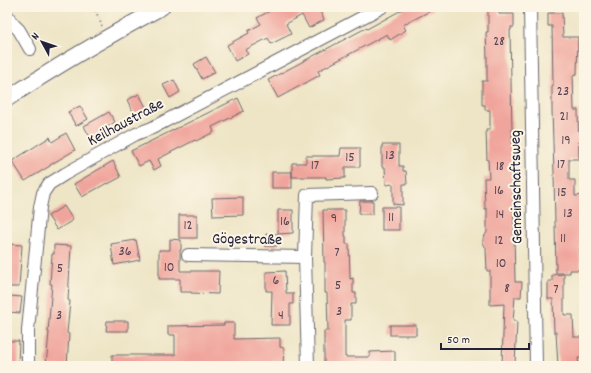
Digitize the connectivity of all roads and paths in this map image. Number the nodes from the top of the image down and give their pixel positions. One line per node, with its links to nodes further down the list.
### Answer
1 (94, 7): 6 (path)
2 (162, 7): 6 (main road)
3 (382, 7): 12 (street, Keilhaustraße)
4 (530, 7): 14 (street, Gemeinschaftsweg)
5 (7, 15): 7 (street)
6 (107, 37): 8 (main road)
7 (30, 49)
8 (7, 98)
9 (372, 193): 11 (street, Gögestraße)
10 (188, 255): 11 (street, Gögestraße)
11 (305, 257): 13 (street, Gögestraße)
12 (28, 366)
13 (308, 366)
14 (536, 366)

